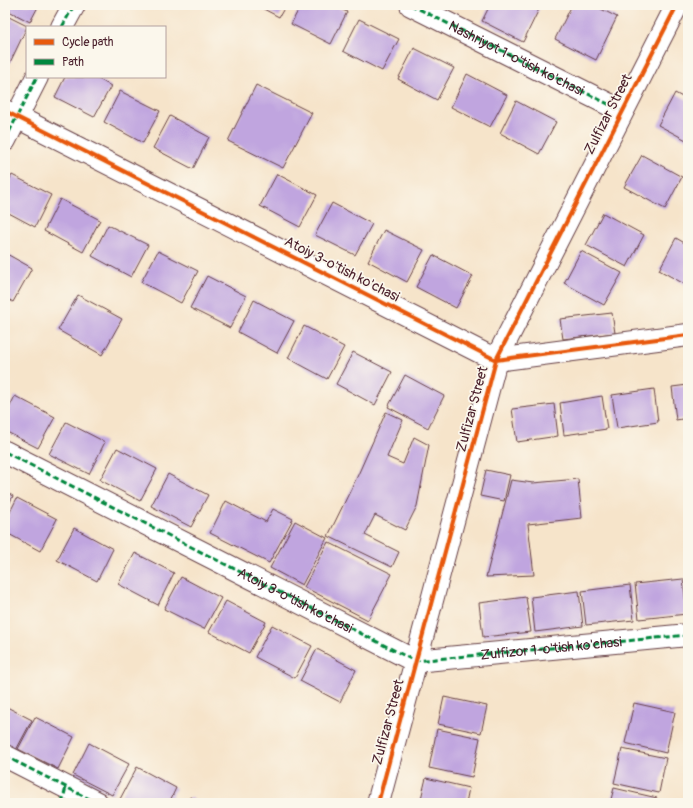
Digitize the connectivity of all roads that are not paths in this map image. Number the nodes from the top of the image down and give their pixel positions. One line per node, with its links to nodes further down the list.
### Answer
1 (74, 5): 4 (street)
2 (411, 5): 6 (street, Nashriyot 1-o'tish ko'chasi)
3 (677, 5): 6 (street, Zulfizar Street)
4 (63, 26)
5 (36, 78): 7 (street)
6 (622, 111): 10 (street, Zulfizar Street)
7 (11, 114): 8 (street); 10 (street, Atoiy 3-o'tish ko'chasi)
8 (5, 140)
9 (688, 335): 10 (street)
10 (496, 360): 13 (street, Zulfizar Street)
11 (5, 452): 13 (street, Atoiy 3-o'tish ko'chasi)
12 (688, 635): 13 (street, Zulfizor 1-o'tish ko'chasi)
13 (415, 661): 17 (street, Zulfizar Street)
14 (5, 756): 15 (street)
15 (64, 795): 16 (street)
16 (97, 803)
17 (378, 803)

